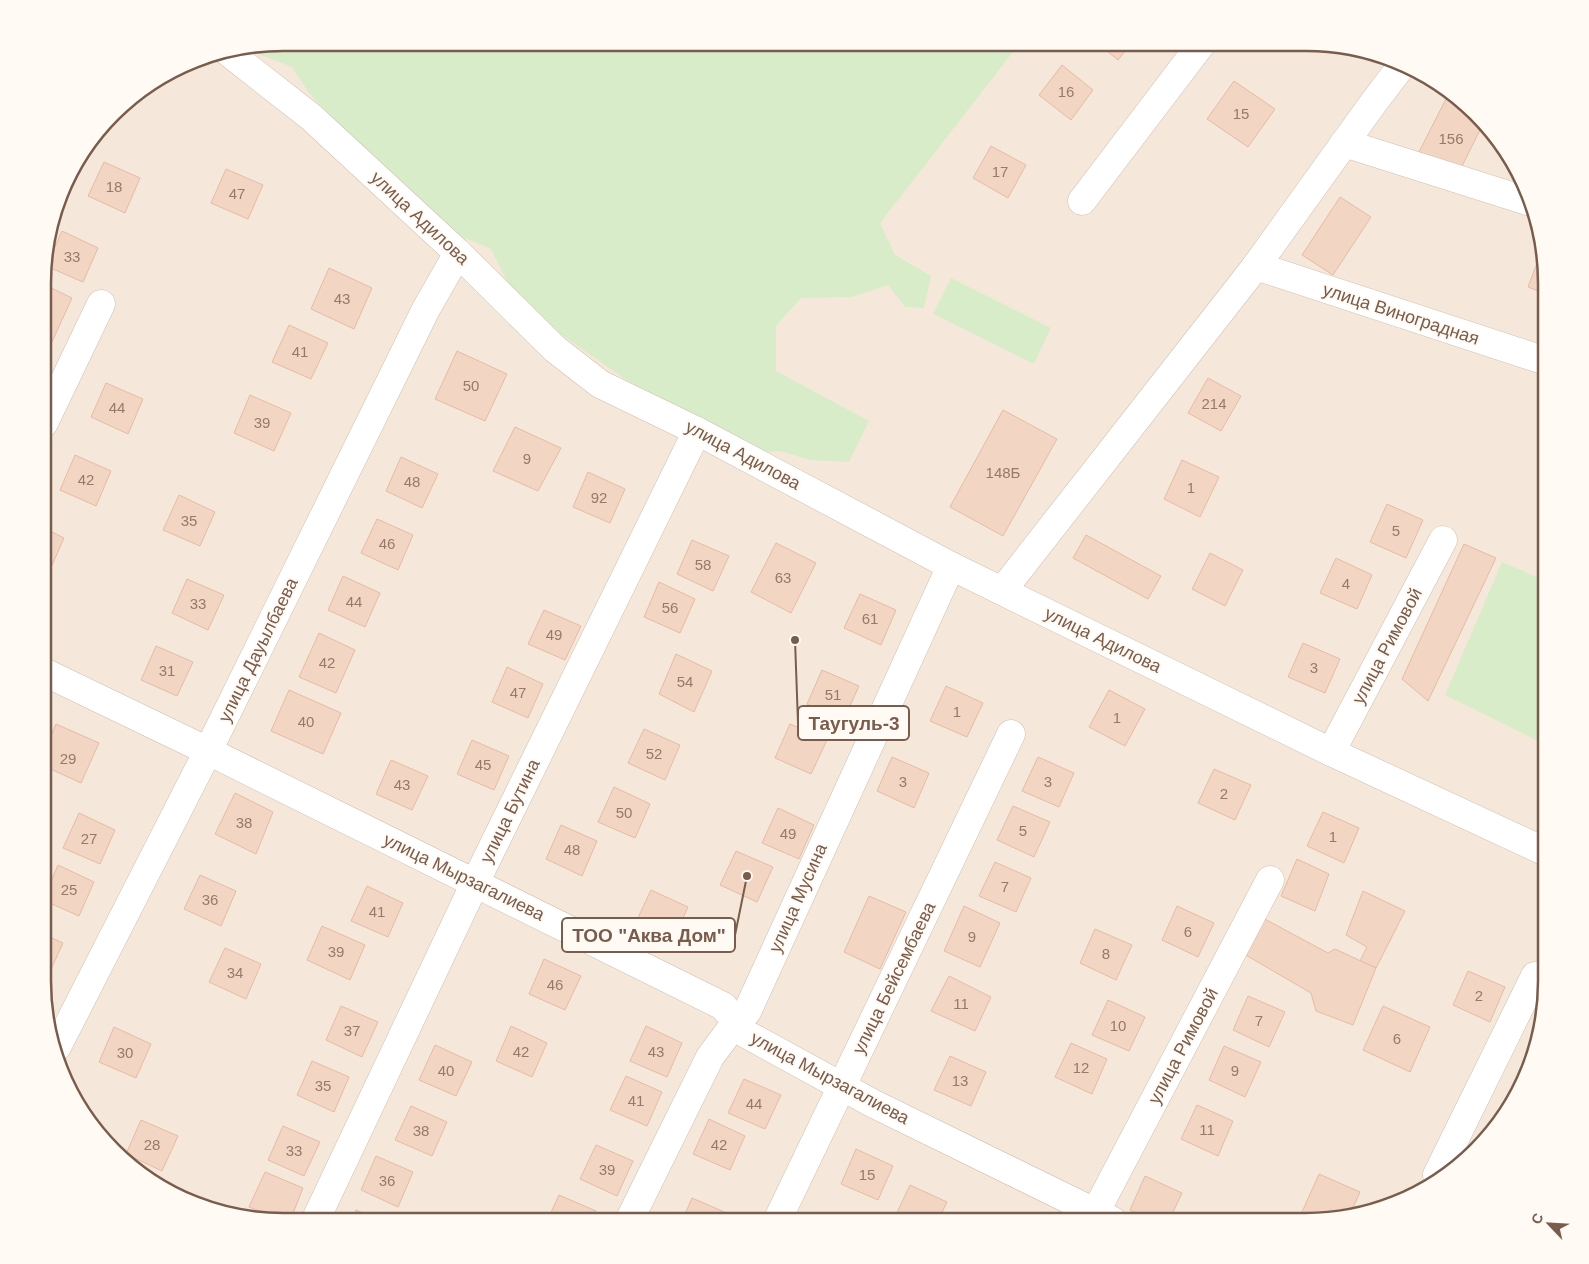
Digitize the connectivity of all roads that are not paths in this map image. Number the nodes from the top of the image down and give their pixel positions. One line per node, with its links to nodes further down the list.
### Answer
1 (1196, 51): 6 (street)
2 (234, 57): 7 (street, улица Адилова)
3 (1398, 71): 4 (street)
4 (1344, 143): 5 (street); 8 (street)
5 (1522, 200)
6 (1082, 201)
7 (458, 253): 12 (street, улица Адилова); 18 (street, улица Дауылбаева)
8 (1256, 266): 10 (street, улица Виноградная); 15 (street)
9 (101, 304): 11 (street)
10 (1538, 358)
11 (51, 408)
12 (697, 431): 14 (street, улица Адилова); 22 (street, улица Бутина)
13 (1443, 540): 19 (street, улица Римовой)
14 (951, 566): 15 (street, улица Адилова); 24 (street, улица Мусина)
15 (1002, 591): 19 (street, улица Адилова)
16 (51, 675): 18 (street, улица Мырзагалиева)
17 (1011, 734): 26 (street, улица Бейсембаева)
18 (208, 751): 22 (street, улица Мырзагалиева); 25 (street, улица Дауылбаева)
19 (1331, 752): 20 (street, улица Адилова)
20 (1538, 848)
21 (1270, 880): 32 (street, улица Римовой)
22 (475, 883): 24 (street, улица Мырзагалиева); 28 (street, улица Бутина)
23 (1535, 976): 27 (street)
24 (736, 1022): 26 (street, улица Мырзагалиева); 29 (street, улица Мусина)
25 (59, 1042)
26 (842, 1086): 30 (street, улица Бейсембаева); 31 (street, улица Мырзагалиева)
27 (1439, 1171)
28 (319, 1213)
29 (633, 1213)
30 (781, 1213)
31 (1096, 1213)
32 (1106, 1213)

